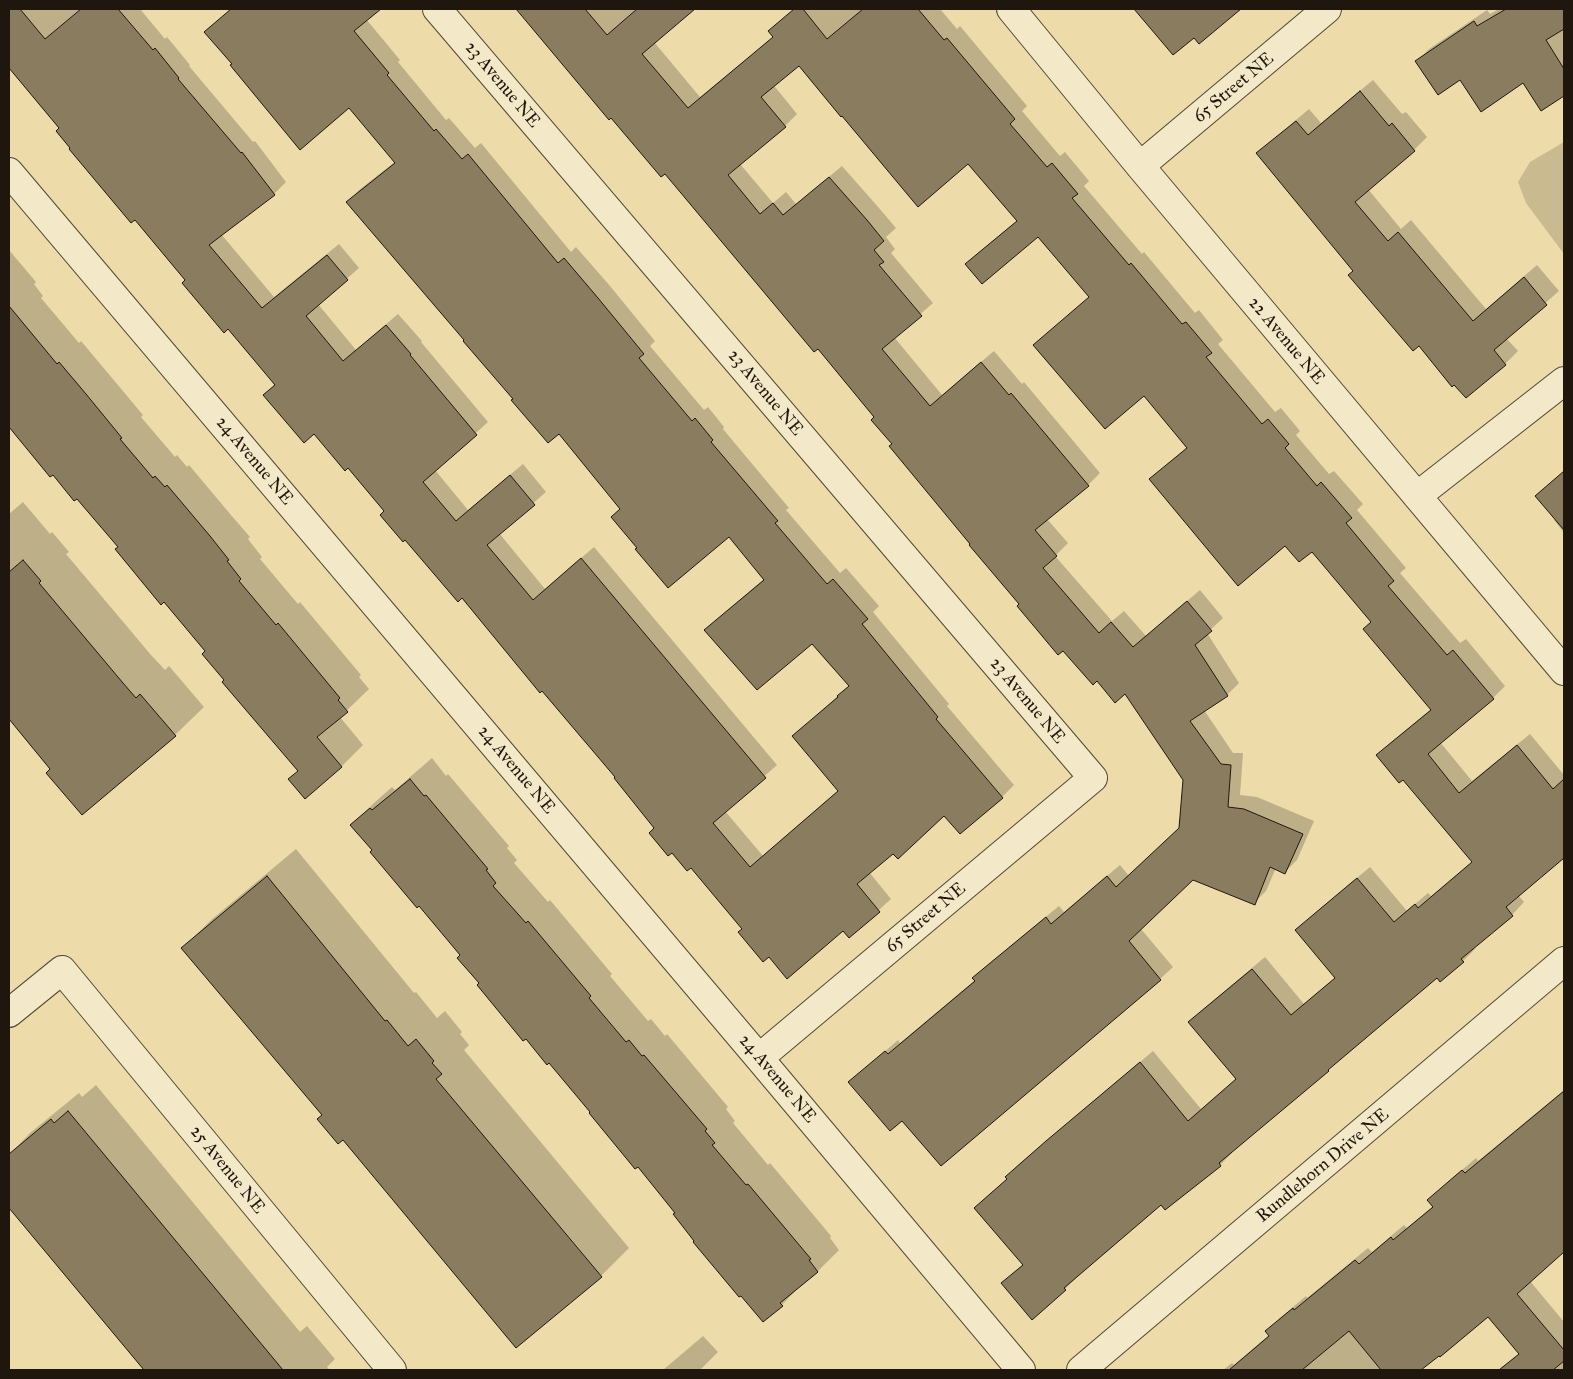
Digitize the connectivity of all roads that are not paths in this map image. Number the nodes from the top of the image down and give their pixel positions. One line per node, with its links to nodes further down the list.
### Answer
1 (436, 9): 9 (street, 23 Avenue NE)
2 (1011, 9): 4 (street, 22 Avenue NE)
3 (1327, 9): 4 (street, 65 Street NE)
4 (1140, 166): 7 (street, 22 Avenue NE)
5 (9, 172): 12 (street, 24 Avenue NE)
6 (1564, 381): 7 (street)
7 (1417, 496): 8 (street, 22 Avenue NE)
8 (1564, 671)
9 (1093, 778): 12 (street, 65 Street NE)
10 (1564, 961): 15 (street, Rundlehorn Drive NE)
11 (9, 1013): 13 (street, 25 Avenue NE)
12 (759, 1058): 14 (street, 24 Avenue NE)
13 (392, 1370)
14 (1021, 1370)
15 (1081, 1370)

